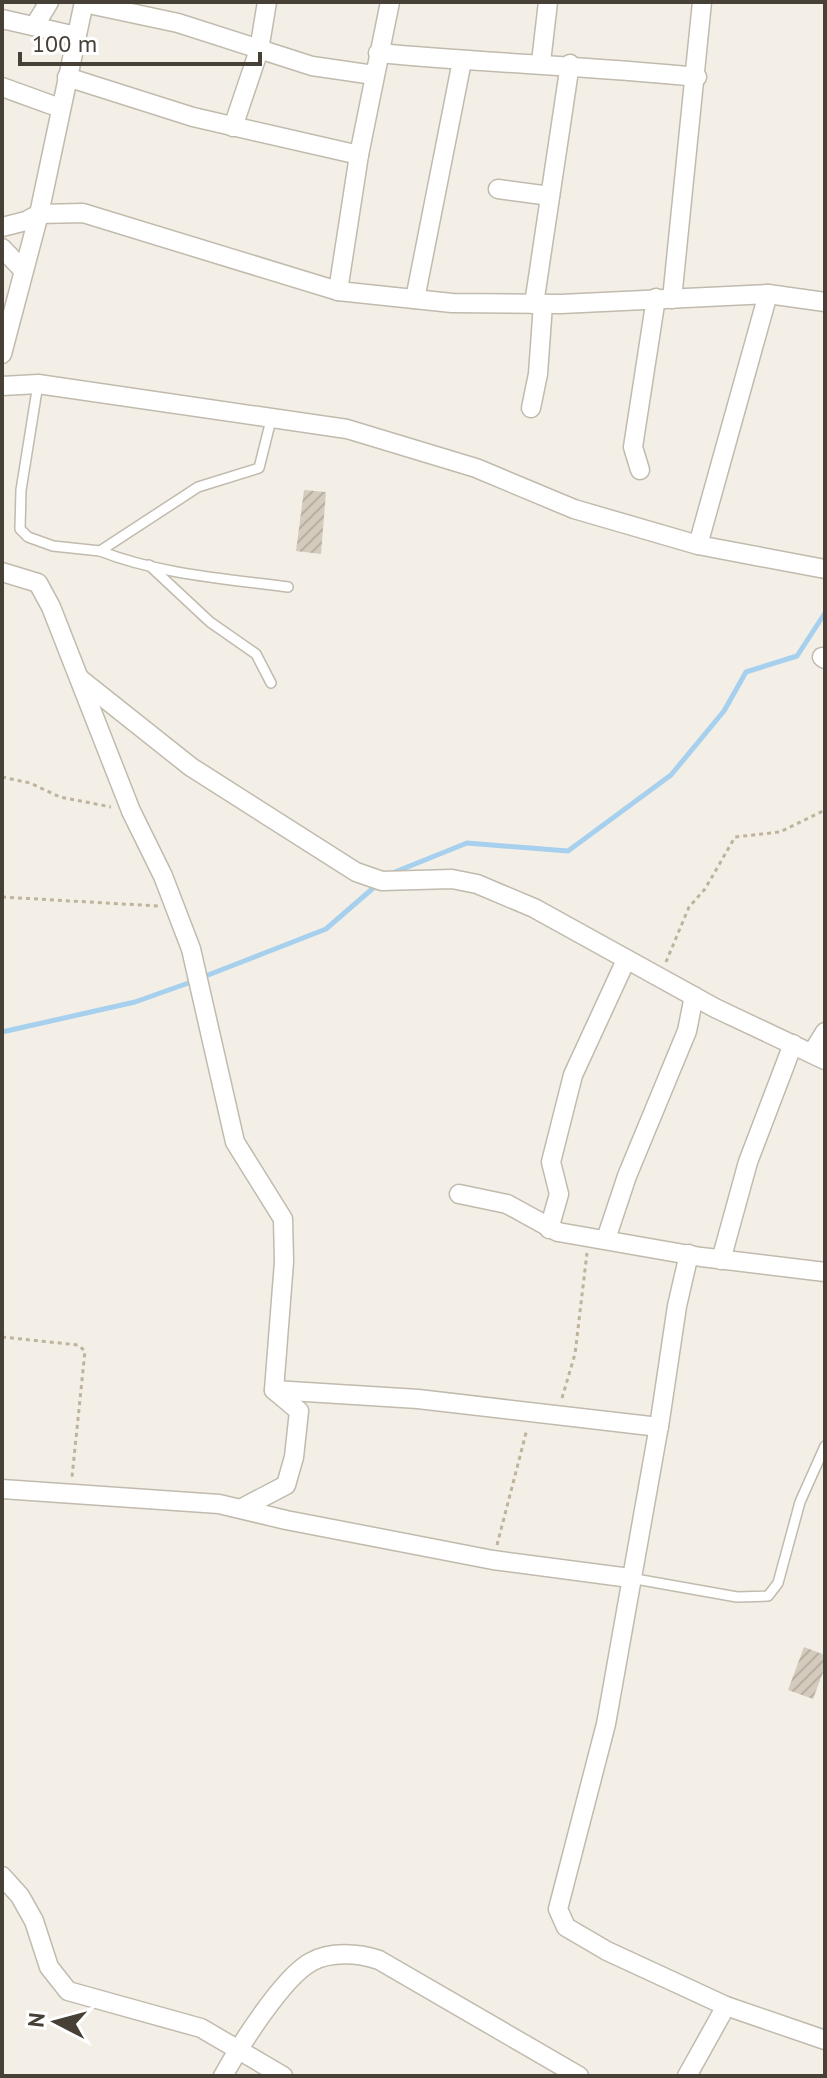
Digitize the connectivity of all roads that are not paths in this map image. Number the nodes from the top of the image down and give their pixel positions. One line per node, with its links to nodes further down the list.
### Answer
1 (49, 2): 8 (street)
2 (267, 2): 10 (street)
3 (390, 2): 11 (street)
4 (548, 2): 13 (street)
5 (702, 2): 17 (street)
6 (84, 3): 9 (street); 10 (street)
7 (2, 19): 8 (street)
8 (35, 25): 9 (street)
9 (76, 36): 16 (street)
10 (259, 50): 15 (street); 20 (street)
11 (378, 53): 12 (street); 15 (street)
12 (462, 61): 13 (street); 31 (street)
13 (541, 62): 14 (street)
14 (570, 64): 17 (street); 23 (street)
15 (374, 75): 21 (street)
16 (67, 77): 19 (street); 20 (street)
17 (697, 77): 30 (street)
18 (2, 87): 19 (street)
19 (60, 108): 24 (street)
20 (233, 127): 21 (street)
21 (359, 155): 28 (street)
22 (498, 189): 23 (street)
23 (550, 196): 33 (street)
24 (39, 214): 25 (street); 27 (street); 28 (street)
25 (2, 227)
26 (2, 248): 27 (street)
27 (23, 270): 34 (street)
28 (338, 291): 31 (street)
29 (768, 294): 30 (street); 32 (street); 40 (street)
30 (664, 298): 33 (street); 39 (street)
31 (415, 299): 33 (street)
32 (825, 302)
33 (538, 304): 37 (street)
34 (2, 354)
35 (38, 384): 36 (street); 38 (street); 41 (lane)
36 (2, 386)
37 (531, 408)
38 (272, 416): 40 (street); 41 (lane)
39 (640, 470)
40 (698, 545): 43 (street)
41 (100, 551): 42 (lane)
42 (148, 564): 45 (lane); 47 (lane)
43 (825, 569)
44 (2, 572): 46 (street)
45 (288, 587)
46 (77, 677): 48 (street); 59 (street)
47 (271, 683)
48 (626, 960): 49 (street); 54 (street)
49 (694, 996): 51 (street); 55 (street)
50 (825, 1032): 52 (street)
51 (793, 1044): 52 (street); 57 (street)
52 (819, 1057)
53 (459, 1194): 54 (street)
54 (549, 1229): 55 (street)
55 (597, 1238): 56 (street)
56 (689, 1254): 57 (street); 60 (street)
57 (721, 1260): 58 (street)
58 (823, 1268)
59 (274, 1390): 60 (street); 63 (street)
60 (659, 1427): 64 (street)
61 (825, 1446): 64 (lane)
62 (2, 1489): 63 (street)
63 (244, 1507): 64 (street)
64 (630, 1578): 66 (street)
65 (2, 1876): 68 (street)
66 (726, 2006): 67 (street); 72 (street)
67 (825, 2040)
68 (239, 2048): 69 (street); 70 (street); 71 (street)
69 (223, 2076)
70 (283, 2076)
71 (579, 2076)
72 (687, 2076)

